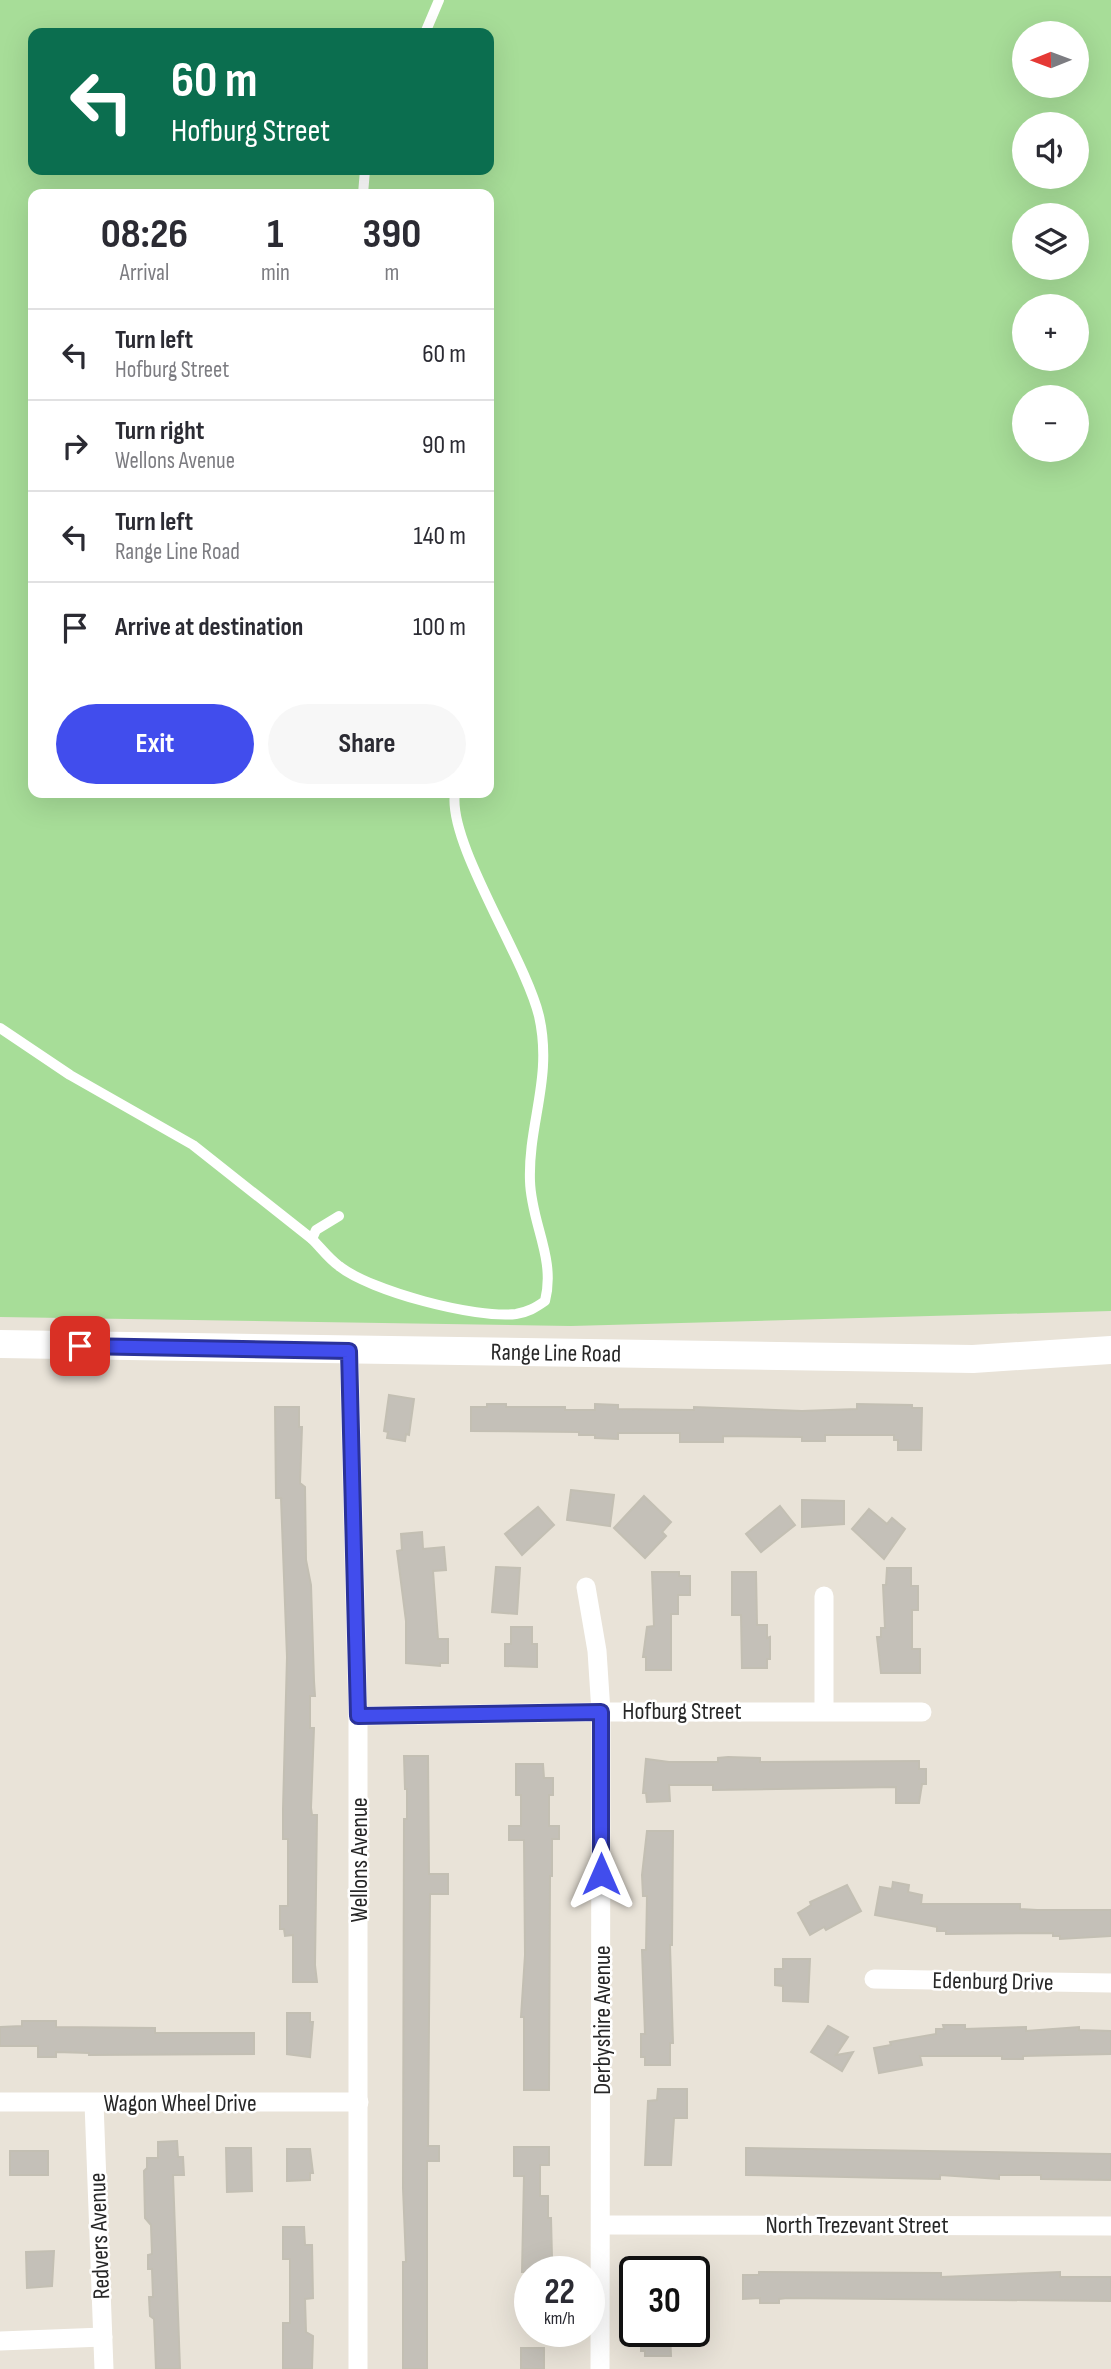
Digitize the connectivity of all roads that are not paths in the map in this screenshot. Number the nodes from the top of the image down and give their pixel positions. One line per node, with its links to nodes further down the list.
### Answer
1 (439, 0): 2 (lane)
2 (427, 28)
3 (454, 798): 6 (lane)
4 (0, 1028): 6 (lane)
5 (339, 1216): 6 (lane)
6 (312, 1239)
7 (0, 1344): 9 (street, Range Line Road)
8 (1111, 1350): 9 (street, Range Line Road)
9 (349, 1351): 15 (street, Wellons Avenue)
10 (586, 1587): 13 (street, Derbyshire Avenue)
11 (824, 1596): 12 (street)
12 (824, 1711): 13 (street, Hofburg Street); 14 (street, Hofburg Street)
13 (601, 1712): 15 (street, Hofburg Street); 21 (street, Derbyshire Avenue)
14 (922, 1712)
15 (358, 1716): 19 (street, Wellons Avenue)
16 (874, 1979): 17 (street, Edenburg Drive)
17 (1111, 1983)
18 (0, 2102): 20 (street, Wagon Wheel Drive)
19 (359, 2102): 20 (street, Wagon Wheel Drive); 26 (street, Wellons Avenue)
20 (94, 2103): 23 (street, Redvers Avenue)
21 (602, 2224): 22 (street, North Trezevant Street); 27 (street, Derbyshire Avenue)
22 (1111, 2226)
23 (103, 2337): 24 (street); 25 (street, Redvers Avenue)
24 (0, 2342)
25 (104, 2369)
26 (358, 2369)
27 (600, 2369)

